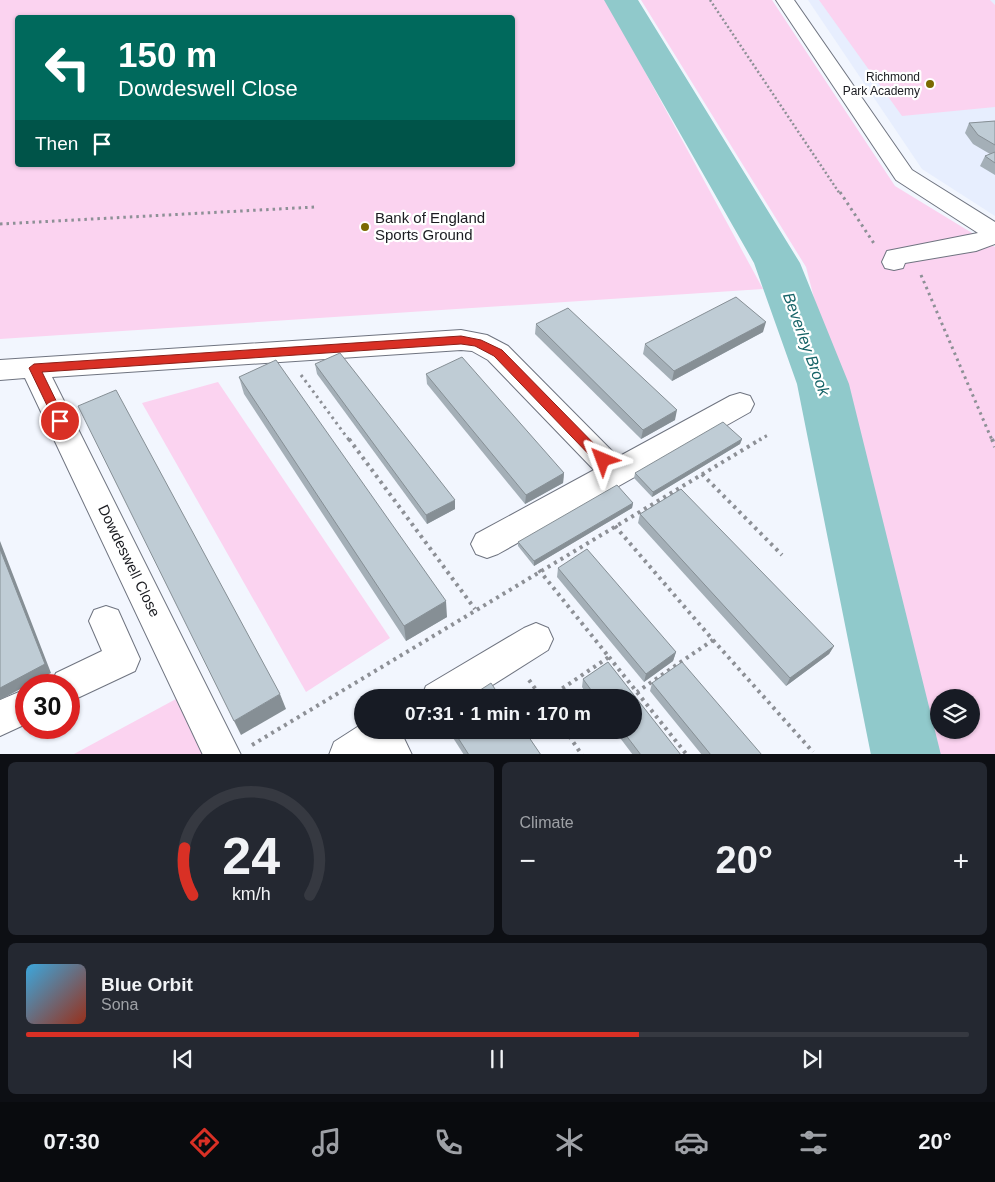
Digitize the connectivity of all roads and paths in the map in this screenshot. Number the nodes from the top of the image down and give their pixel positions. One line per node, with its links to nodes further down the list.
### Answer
1 (710, 0): 6 (path)
2 (785, 0): 5 (street)
3 (314, 207): 4 (path)
4 (0, 224)
5 (995, 234): 6 (street)
6 (900, 258): 12 (path)
7 (285, 353): 8 (street); 13 (street); 19 (path)
8 (34, 368): 9 (street); 34 (street, Dowdeswell Close)
9 (0, 370)
10 (740, 404): 13 (street)
11 (768, 435): 14 (path)
12 (995, 448)
13 (616, 474): 16 (street)
14 (702, 474): 15 (path); 17 (path)
15 (615, 526): 18 (path); 22 (path)
16 (487, 544)
17 (782, 555)
18 (539, 570): 19 (path); 23 (path)
19 (475, 609): 34 (path)
20 (106, 621): 24 (street)
21 (536, 639): 25 (street)
22 (713, 640): 28 (path); 35 (path)
23 (610, 657): 26 (path); 27 (path)
24 (80, 680)
25 (454, 689)
26 (562, 689)
27 (635, 689)
28 (641, 689)
29 (642, 698): 38 (path)
30 (15, 711): 31 (street)
31 (0, 718)
32 (387, 739): 36 (street)
33 (571, 739): 37 (path)
34 (234, 752)
35 (813, 752)
36 (346, 754)
37 (582, 754)
38 (687, 754)

